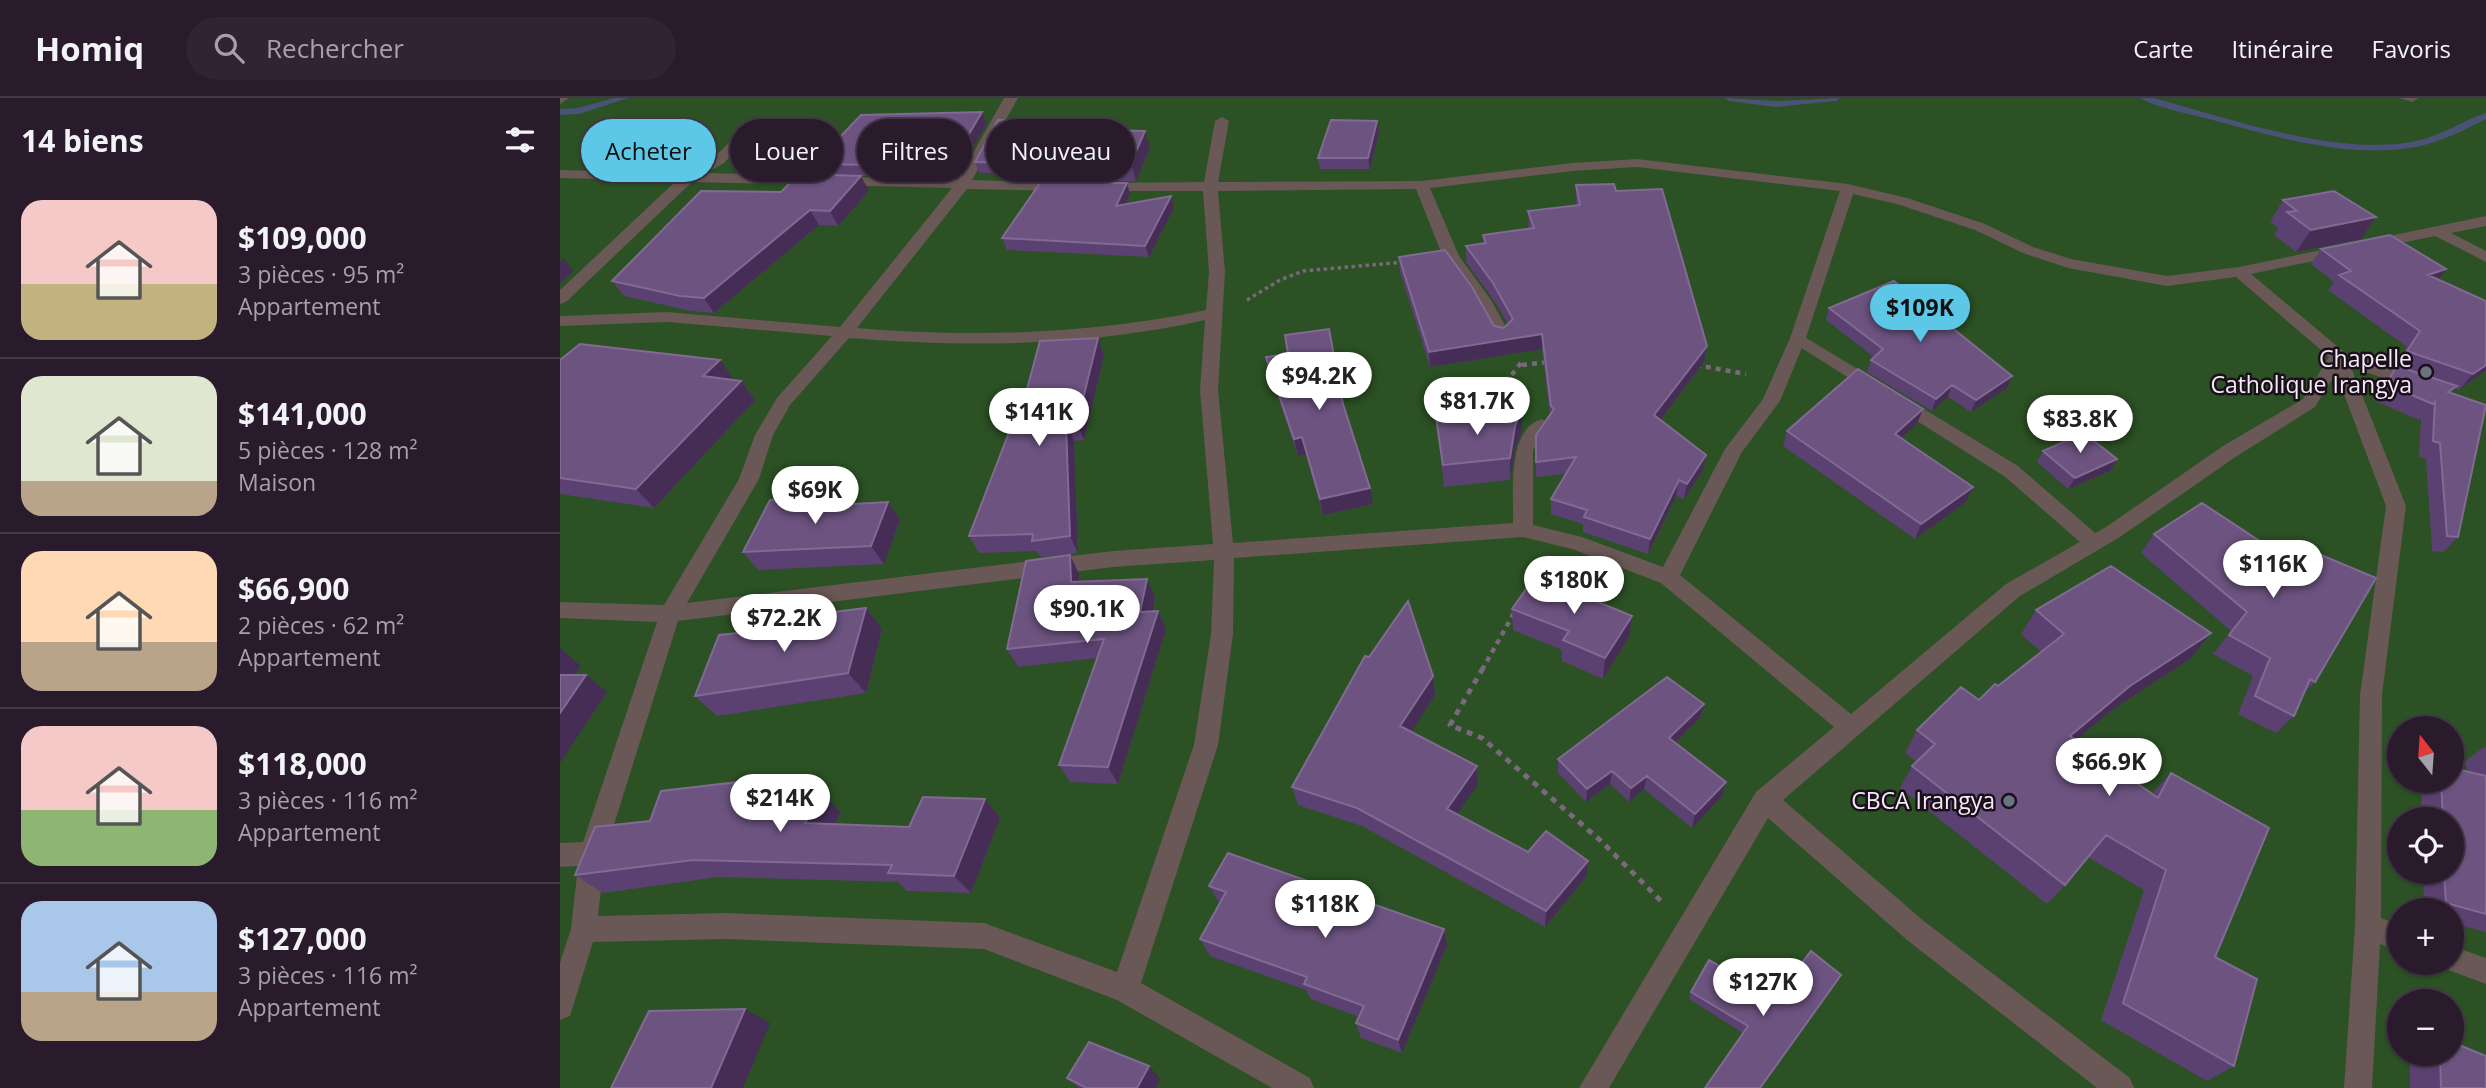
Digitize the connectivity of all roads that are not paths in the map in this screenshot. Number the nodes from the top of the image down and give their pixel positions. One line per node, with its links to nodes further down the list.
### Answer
1 (1011, 98): 12 (street)
2 (2406, 98): 3 (street)
3 (2412, 98)
4 (1222, 121): 13 (street)
5 (730, 148): 6 (street)
6 (716, 162)
7 (560, 174): 8 (street)
8 (581, 175)
9 (716, 179): 12 (street)
10 (684, 182): 19 (street)
11 (1421, 185): 13 (street); 14 (street); 23 (street)
12 (961, 187): 13 (street); 22 (street)
13 (1210, 188): 20 (street)
14 (1848, 188): 18 (street); 24 (street)
15 (2486, 221): 16 (street)
16 (2440, 233): 17 (street); 18 (street)
17 (2486, 257)
18 (2239, 272): 25 (street)
19 (560, 299)
20 (1214, 313): 22 (street); 30 (street)
21 (560, 321): 22 (street)
22 (844, 333): 33 (street)
23 (1503, 336)
24 (1798, 338): 29 (street); 31 (street)
25 (2338, 356): 26 (street); 29 (street); 38 (street)
26 (2438, 391)
27 (1542, 425): 28 (street)
28 (1522, 530): 30 (street); 31 (street)
29 (2094, 543): 34 (street)
30 (1224, 553): 33 (street); 43 (street)
31 (1668, 577): 34 (street)
32 (560, 610): 33 (street)
33 (670, 614): 36 (street)
34 (1849, 726): 35 (street)
35 (1765, 800): 46 (street); 47 (street)
36 (592, 853): 37 (street); 39 (street)
37 (560, 855)
38 (2368, 926): 40 (street); 48 (street)
39 (584, 929): 43 (street); 44 (street)
40 (2387, 933)
41 (2464, 963): 42 (street)
42 (2486, 971)
43 (1125, 989): 45 (street)
44 (560, 1006)
45 (1300, 1088)
46 (1593, 1088)
47 (2120, 1088)
48 (2358, 1088)

